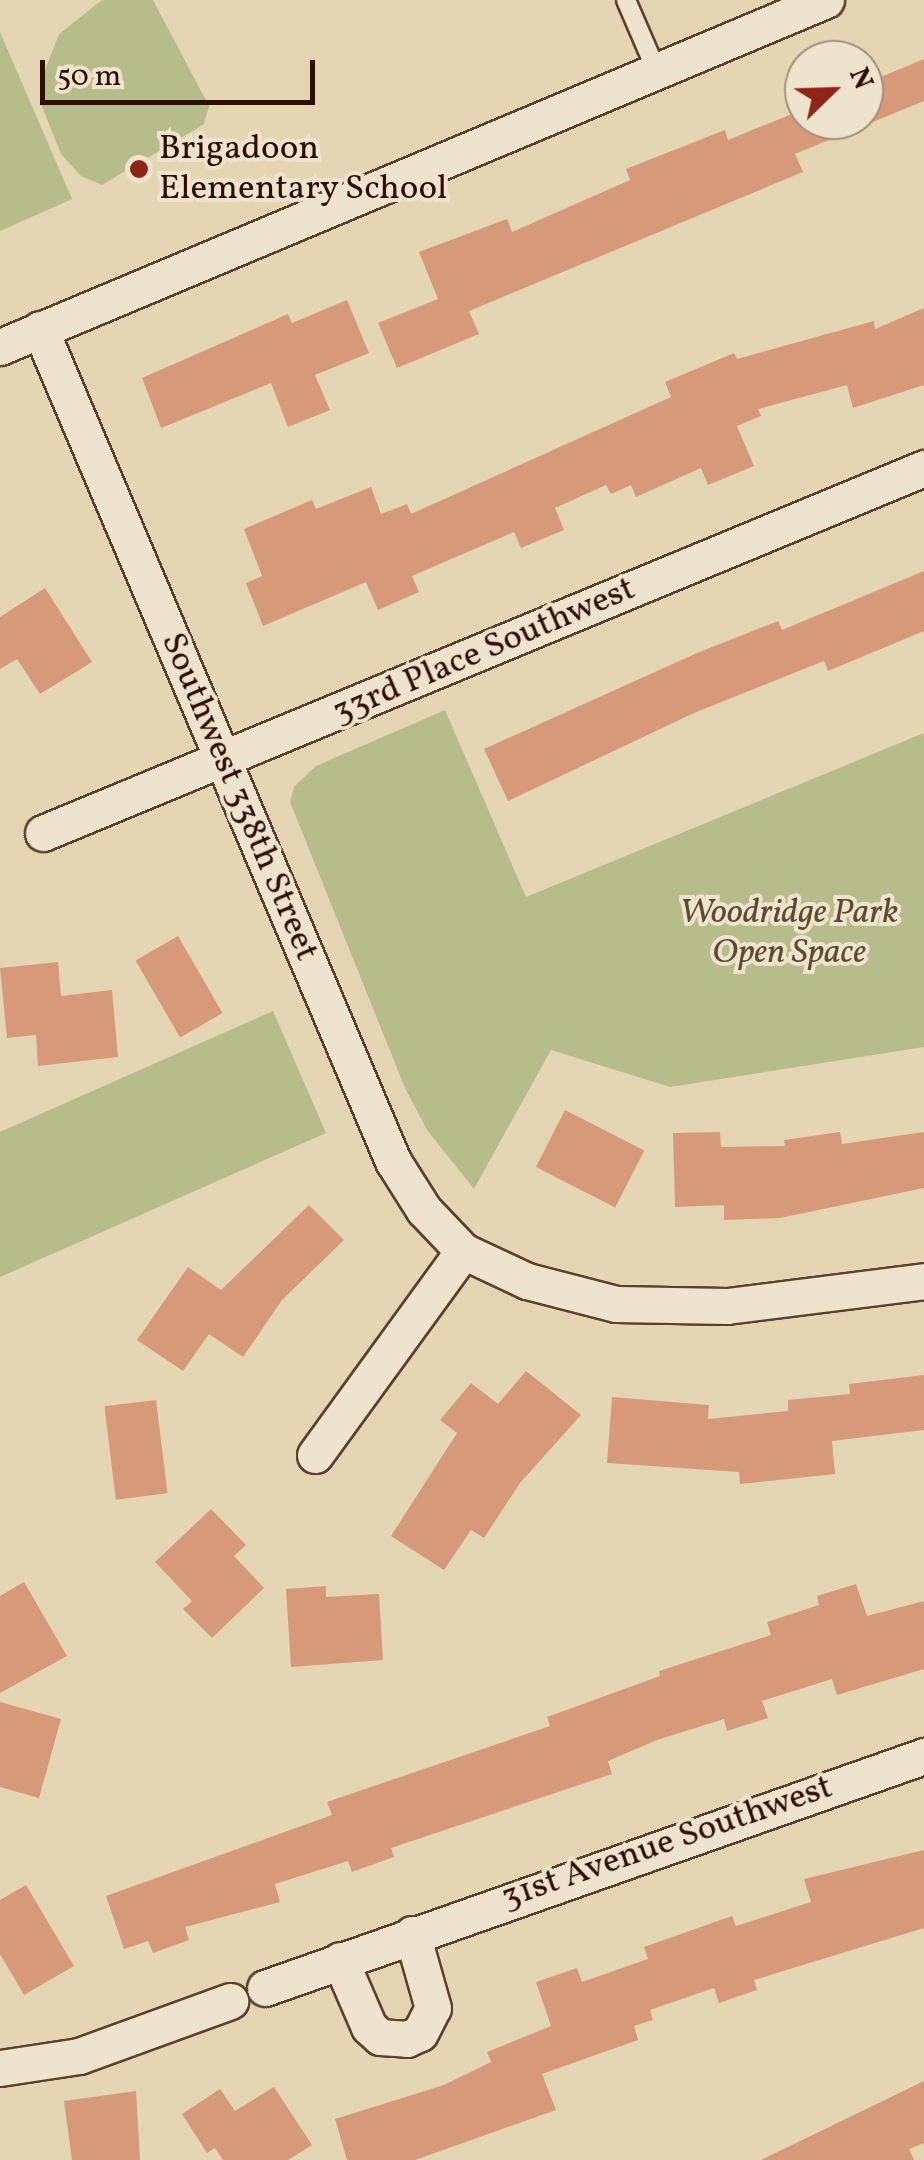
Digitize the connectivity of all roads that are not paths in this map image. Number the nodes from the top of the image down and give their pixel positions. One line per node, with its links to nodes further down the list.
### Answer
1 (626, 0): 3 (lane)
2 (826, 0): 3 (street)
3 (657, 72): 4 (street)
4 (40, 329): 5 (street); 7 (street, Southwest 338th Street)
5 (0, 347)
6 (924, 468): 7 (street, 33rd Place Southwest)
7 (224, 760): 8 (street, 33rd Place Southwest); 9 (street, Southwest 338th Street)
8 (43, 833)
9 (463, 1251): 10 (street); 11 (street)
10 (924, 1281)
11 (315, 1455)
12 (924, 1756): 13 (street, 31st Avenue Southwest)
13 (412, 1934): 14 (street, 31st Avenue Southwest); 14 (street)
14 (340, 1960): 15 (street, 31st Avenue Southwest)
15 (266, 1988)
16 (230, 2001): 17 (street)
17 (0, 2068)

